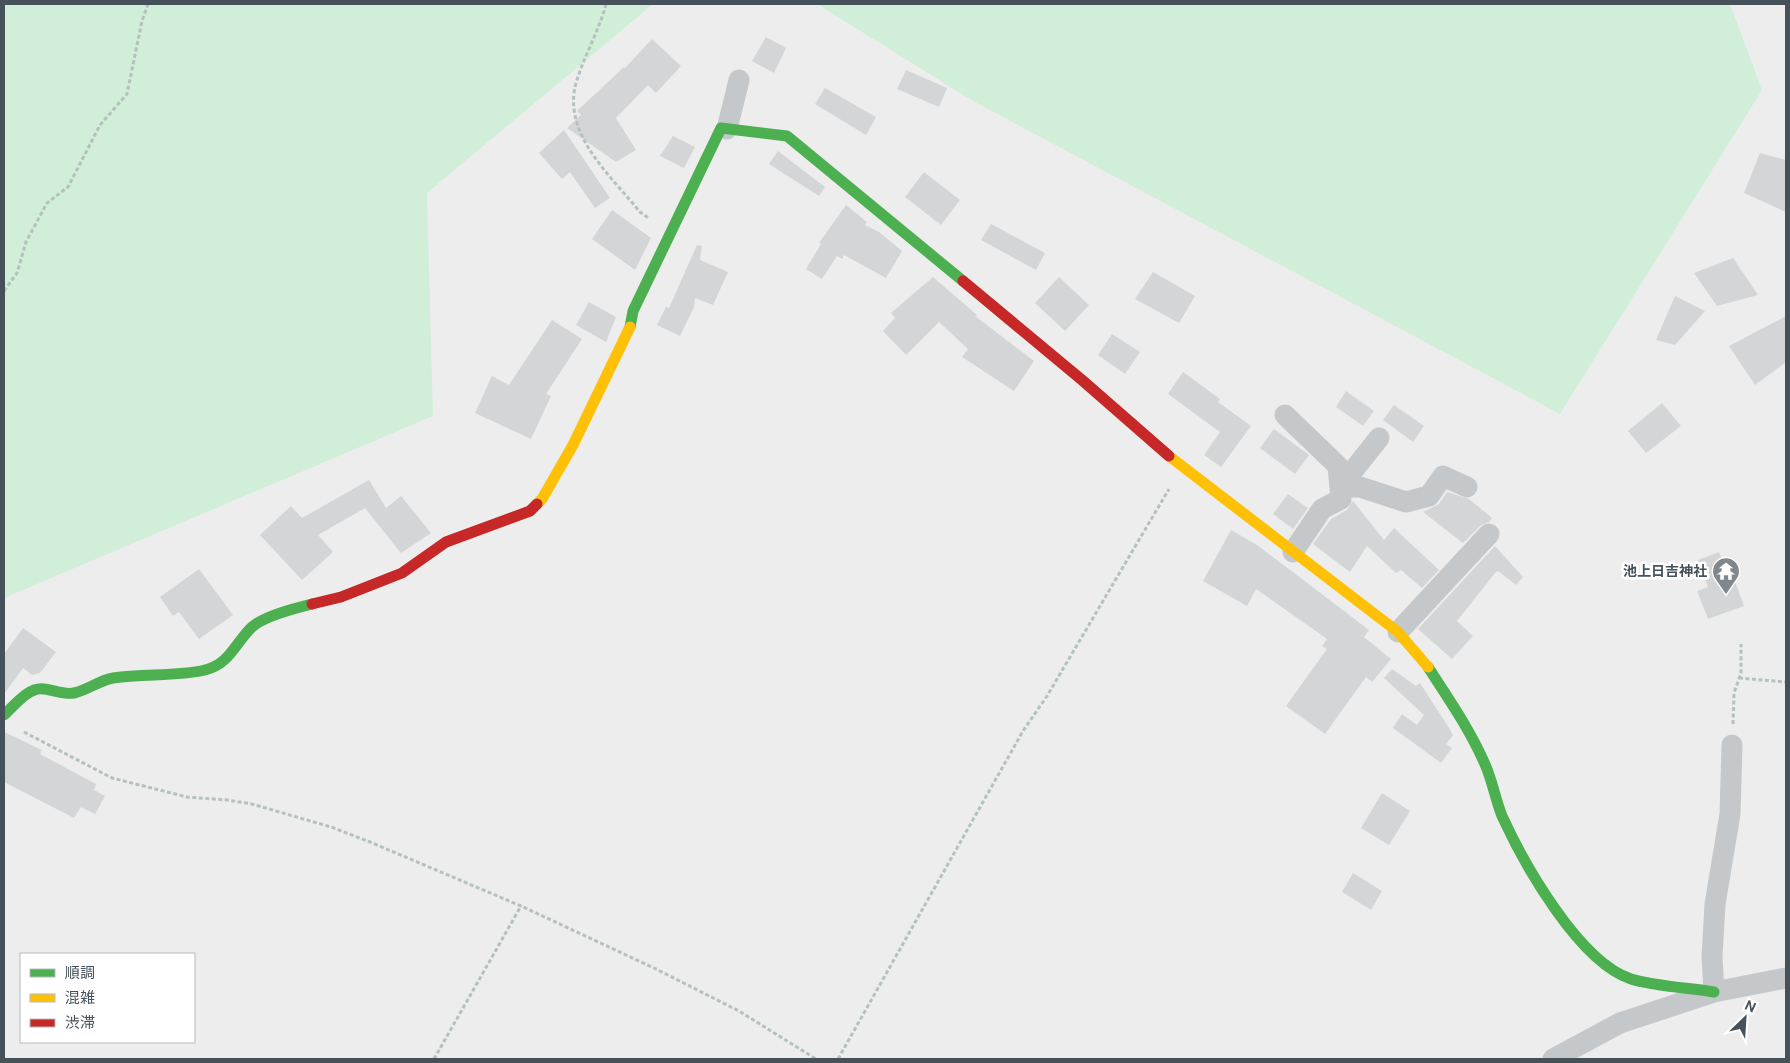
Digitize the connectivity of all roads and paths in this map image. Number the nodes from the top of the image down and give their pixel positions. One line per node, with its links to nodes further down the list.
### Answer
1 (148, 4): 6 (path)
2 (606, 4): 5 (path)
3 (739, 80): 4 (street)
4 (727, 129): 5 (street); 9 (street)
5 (672, 232): 18 (street)
6 (4, 291)
7 (1285, 415): 10 (street)
8 (1379, 438): 10 (street)
9 (1182, 467): 13 (street); 26 (path)
10 (1340, 487): 11 (street); 13 (street)
11 (1467, 487)
12 (1490, 534): 14 (street)
13 (1293, 552): 14 (street)
14 (1398, 632): 23 (street)
15 (1741, 644): 16 (path)
16 (1739, 678): 17 (path); 20 (path)
17 (1786, 682)
18 (4, 715)
19 (20, 730): 21 (path)
20 (1732, 745): 23 (street)
21 (521, 906): 24 (path); 25 (path)
22 (1786, 978): 23 (street)
23 (1714, 992): 27 (street)
24 (434, 1059)
25 (816, 1059)
26 (838, 1059)
27 (1554, 1059)

